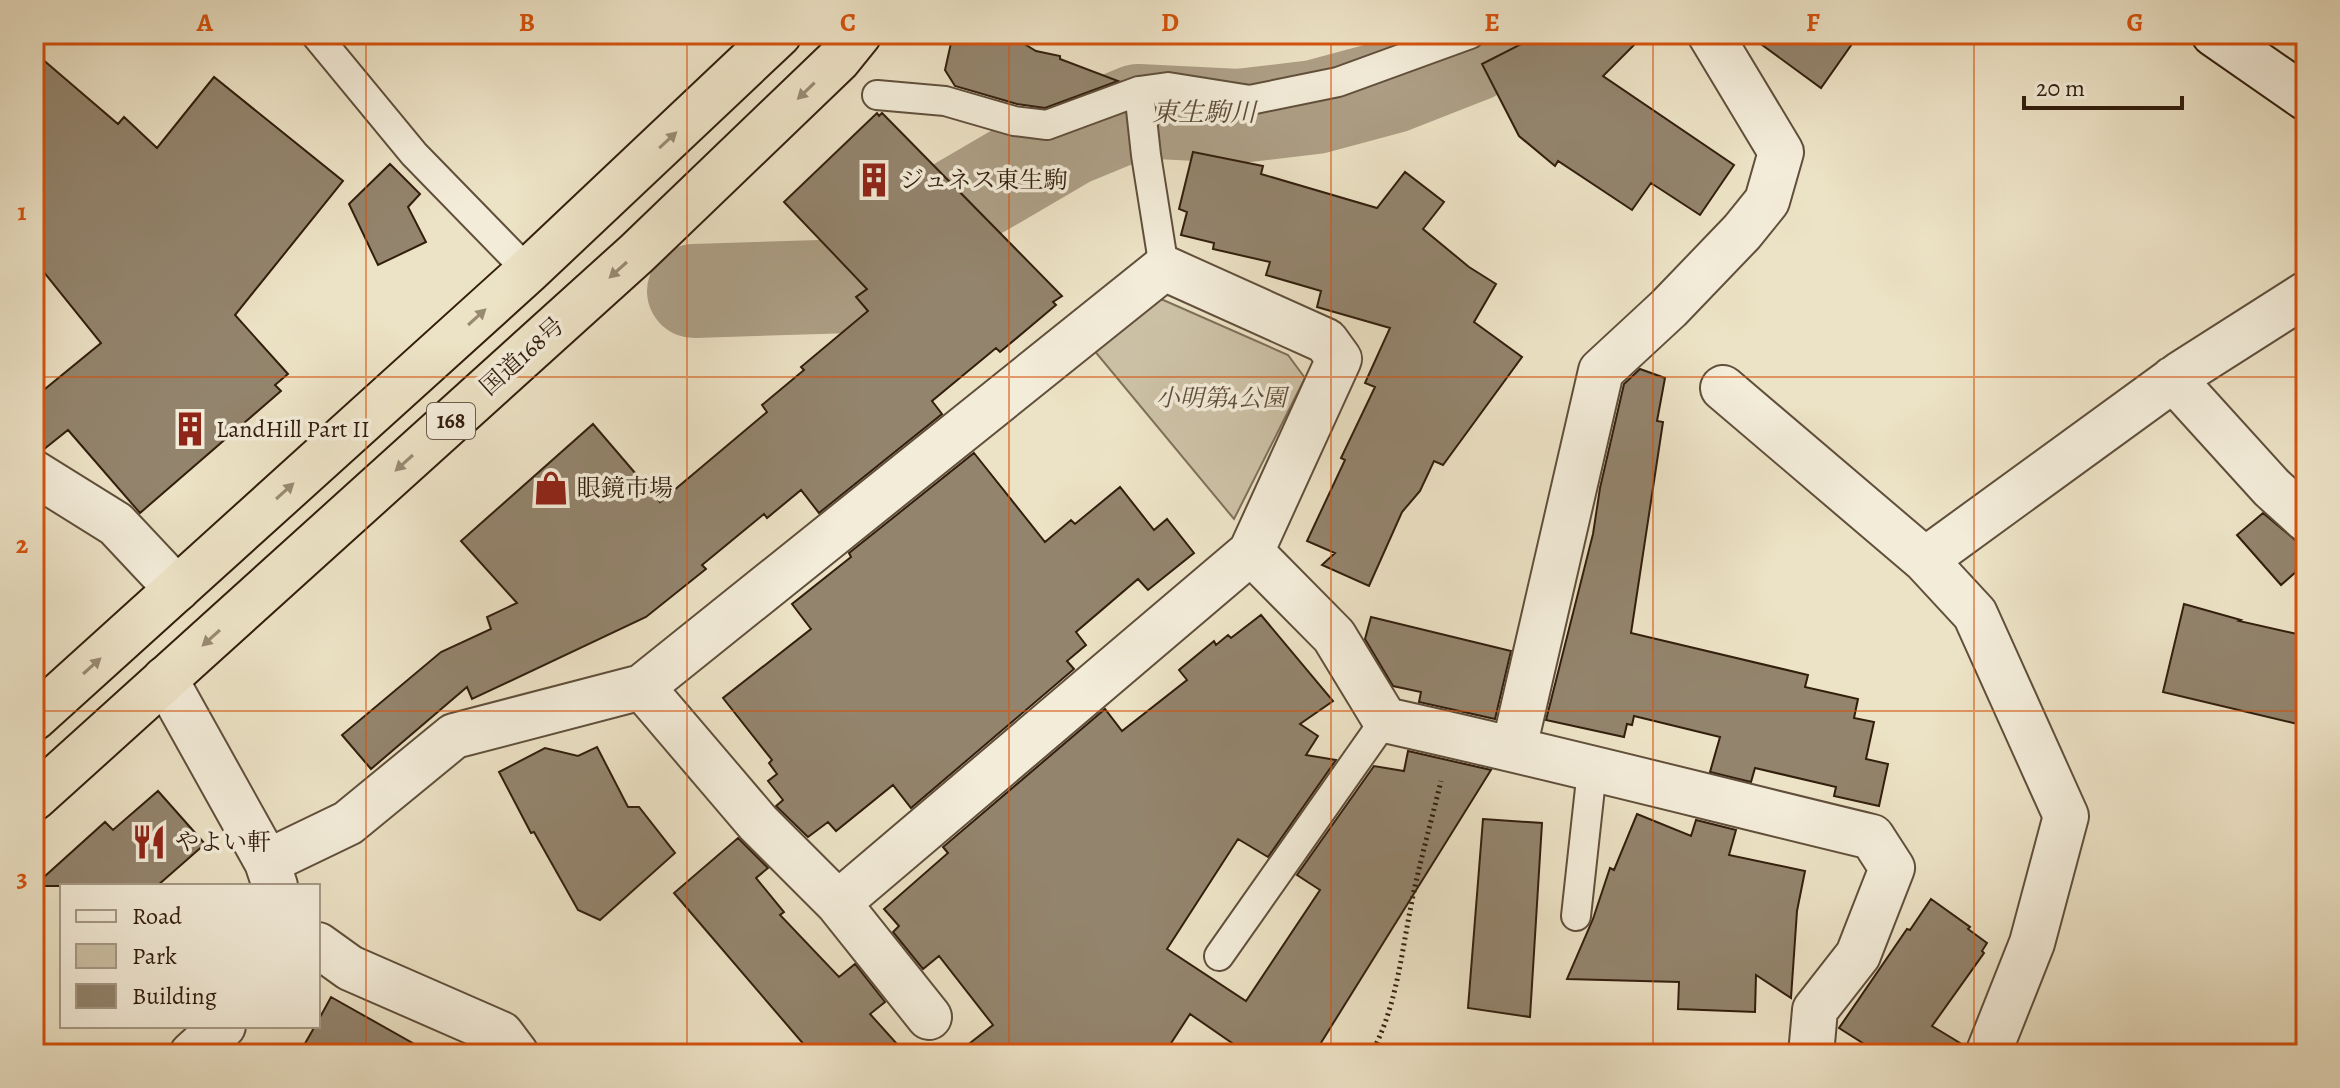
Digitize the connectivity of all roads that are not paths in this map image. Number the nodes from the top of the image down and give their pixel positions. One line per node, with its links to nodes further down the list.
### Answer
1 (315, 34): 11 (lane)
2 (859, 34): 20 (highway, 国道168号 / 168, one-way to 20)
3 (1470, 34): 7 (lane)
4 (1710, 34): 24 (street)
5 (2232, 40): 9 (street)
6 (759, 43): 11 (highway, 168, one-way to 6)
7 (1139, 91): 8 (lane); 10 (lane)
8 (877, 95)
9 (2306, 98)
10 (1164, 268): 17 (street); 21 (street)
11 (528, 271): 19 (highway, 168, one-way to 11)
12 (2306, 294): 13 (street)
13 (2173, 379): 16 (street); 18 (street)
14 (1723, 388): 18 (street)
15 (34, 473): 19 (street)
16 (2306, 519)
17 (1251, 552): 23 (street); 28 (street)
18 (1925, 560): 37 (street)
19 (177, 589): 22 (highway, 168, one-way to 19)
20 (165, 679): 26 (highway, 国道168号 / 168); 27 (street)
21 (642, 687): 27 (street); 28 (street)
22 (34, 718)
23 (1385, 720): 24 (street); 31 (lane)
24 (1497, 744): 25 (street)
25 (1592, 770): 29 (lane); 36 (street)
26 (34, 798)
27 (271, 874)
28 (838, 903): 32 (street)
29 (1576, 916)
30 (320, 946): 35 (street)
31 (1219, 956)
32 (929, 1017)
33 (221, 1028): 34 (street)
34 (192, 1054)
35 (516, 1054)
36 (1811, 1054)
37 (1988, 1054)

